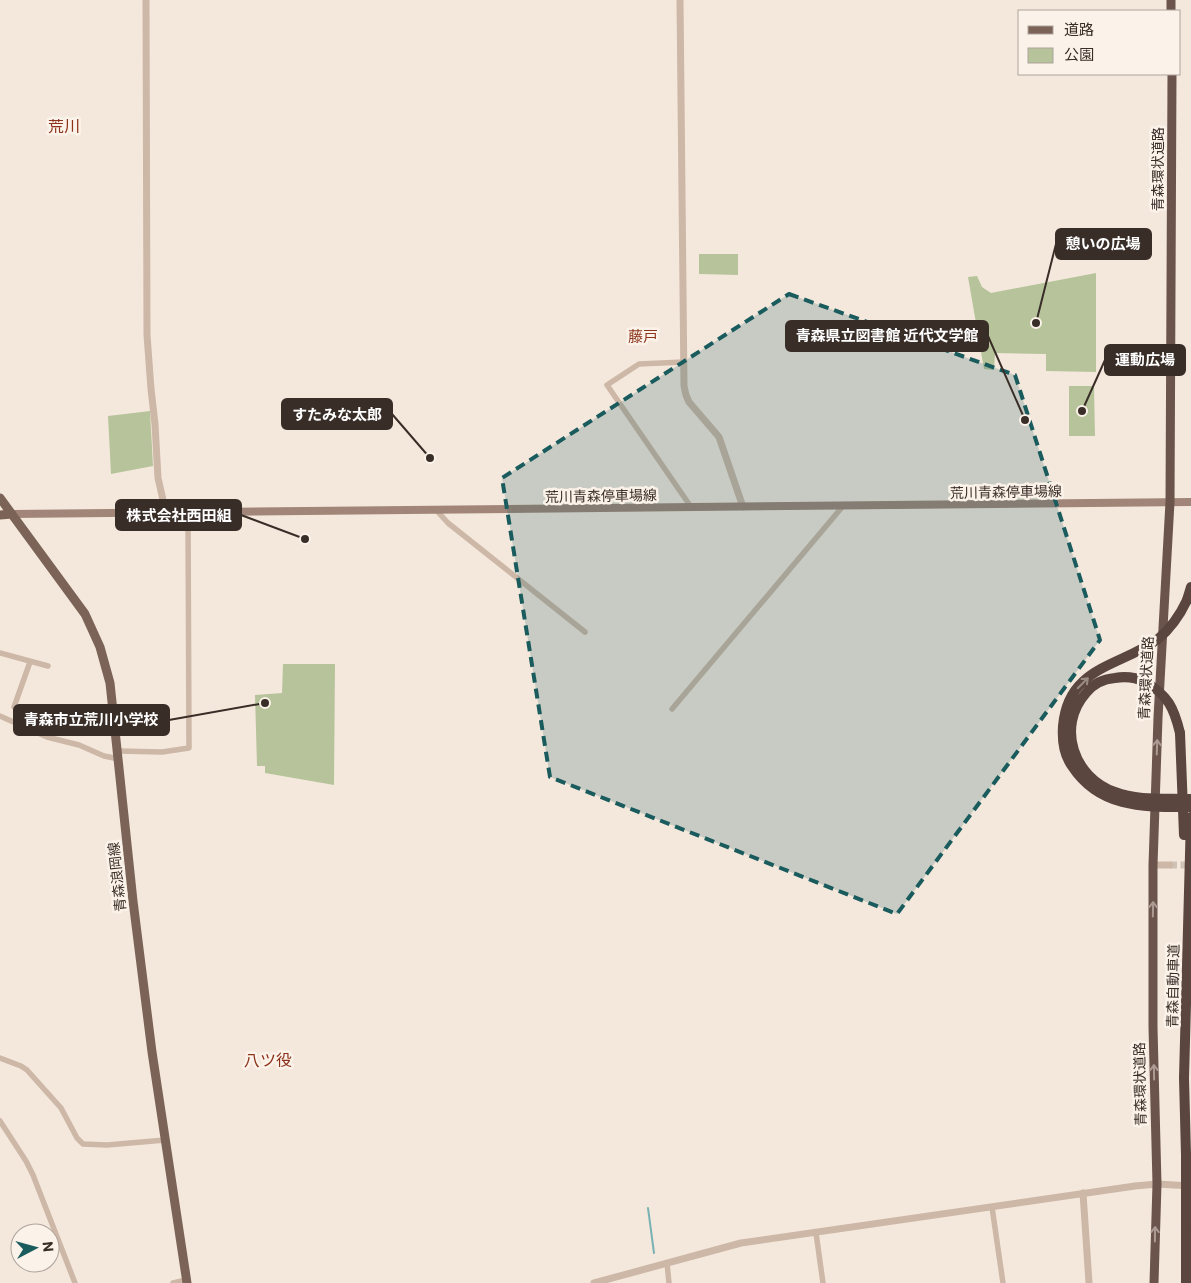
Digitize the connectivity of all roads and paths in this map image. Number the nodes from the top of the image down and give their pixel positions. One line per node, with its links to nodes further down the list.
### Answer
1 (146, 0): 12 (street)
2 (680, 0): 4 (street)
3 (1172, 75): 6 (highway, 青森環状道路)
4 (684, 362): 9 (street); 10 (street)
5 (0, 498): 14 (main road, 青森浪岡線)
6 (1170, 502): 7 (main road, 荒川青森停車場線); 8 (main road, 荒川青森停車場線); 28 (highway, 青森環状道路, one-way to 6)
7 (1191, 502)
8 (843, 506): 10 (main road, 荒川青森停車場線); 22 (street)
9 (691, 507): 10 (main road, 荒川青森停車場線); 11 (main road, 荒川青森停車場線)
10 (743, 507)
11 (436, 510): 13 (main road, 荒川青森停車場線); 17 (street)
12 (166, 513): 13 (main road, 荒川青森停車場線); 14 (main road, 荒川青森停車場線)
13 (188, 513): 24 (street)
14 (12, 514): 15 (main road); 24 (main road, 青森浪岡線)
15 (0, 515)
16 (1191, 586): 26 (highway, one-way to 16, bridge)
17 (585, 632)
18 (0, 653): 19 (street)
19 (30, 662): 20 (street); 21 (street)
20 (48, 666)
21 (14, 707)
22 (672, 709)
23 (0, 716): 24 (street)
24 (118, 755): 34 (main road, 青森浪岡線)
25 (1191, 799): 30 (highway, bridge)
26 (1191, 807)
27 (1191, 817): 30 (highway, 青森自動車道)
28 (1154, 865): 29 (street); 36 (highway, 青森環状道路, one-way to 28)
29 (1170, 865)
30 (1187, 961): 35 (highway, 青森自動車道)
31 (0, 1058): 34 (street)
32 (1191, 1120): 35 (highway, 青森自動車道)
33 (0, 1121): 43 (street)
34 (165, 1140): 42 (main road, 青森浪岡線)
35 (1186, 1156): 51 (highway, 青森自動車道, bridge)
36 (1156, 1184): 37 (street); 38 (street); 50 (highway, 青森環状道路, one-way to 36)
37 (1191, 1186)
38 (1083, 1193): 39 (street); 49 (street)
39 (992, 1206): 40 (street); 48 (street)
40 (816, 1232): 41 (street); 47 (street)
41 (666, 1263): 45 (street); 46 (street)
42 (186, 1281): 44 (street)
43 (75, 1283)
44 (173, 1283)
45 (594, 1283)
46 (669, 1283)
47 (823, 1283)
48 (1003, 1283)
49 (1089, 1283)
50 (1154, 1283)
51 (1186, 1283)

